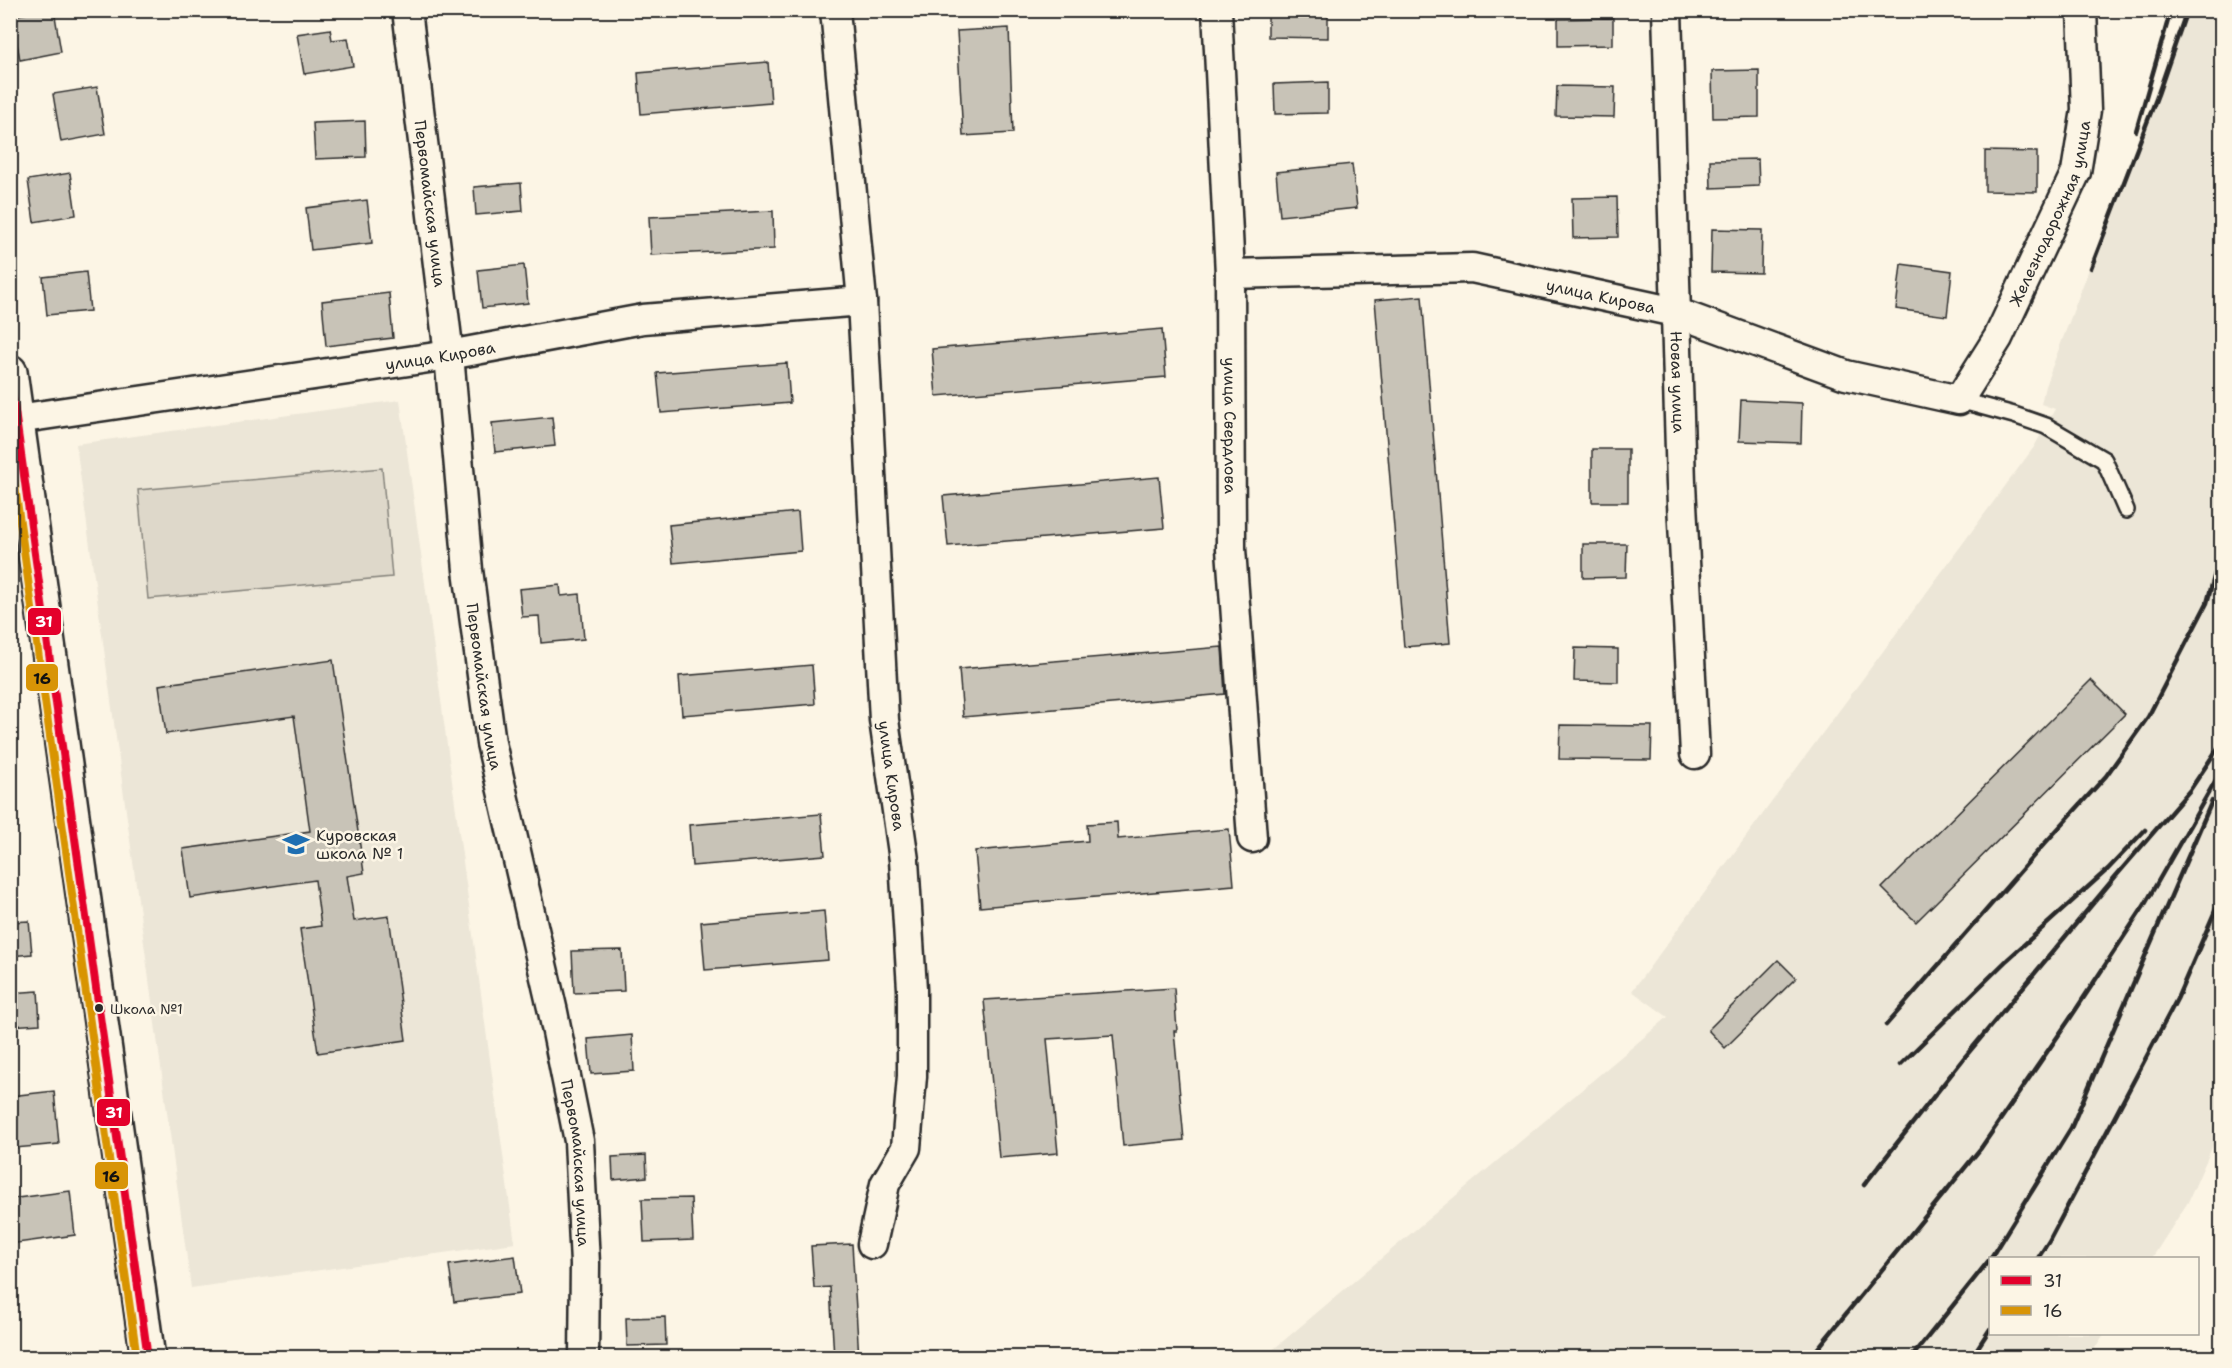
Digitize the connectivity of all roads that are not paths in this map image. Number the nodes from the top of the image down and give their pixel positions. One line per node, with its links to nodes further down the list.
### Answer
1 (406, 10): 9 (street, Первомайская улица)
2 (835, 10): 7 (street, улица Кирова)
3 (1217, 10): 6 (street, улица Свердлова)
4 (1667, 10): 8 (street, Новая улица)
5 (2082, 10): 11 (street, Железнодорожная улица)
6 (1230, 274): 8 (street, улица Кирова); 15 (street, улица Свердлова)
7 (862, 301): 9 (street, улица Кирова); 16 (street, улица Кирова)
8 (1675, 312): 11 (street, улица Кирова); 14 (street, Новая улица)
9 (449, 356): 12 (street, улица Кирова); 18 (street, Первомайская улица)
10 (10, 372): 12 (street)
11 (1959, 400): 13 (lane)
12 (17, 419): 17 (street)
13 (2126, 510)
14 (1695, 754)
15 (1252, 838)
16 (872, 1244)
17 (148, 1358)
18 (584, 1358)

